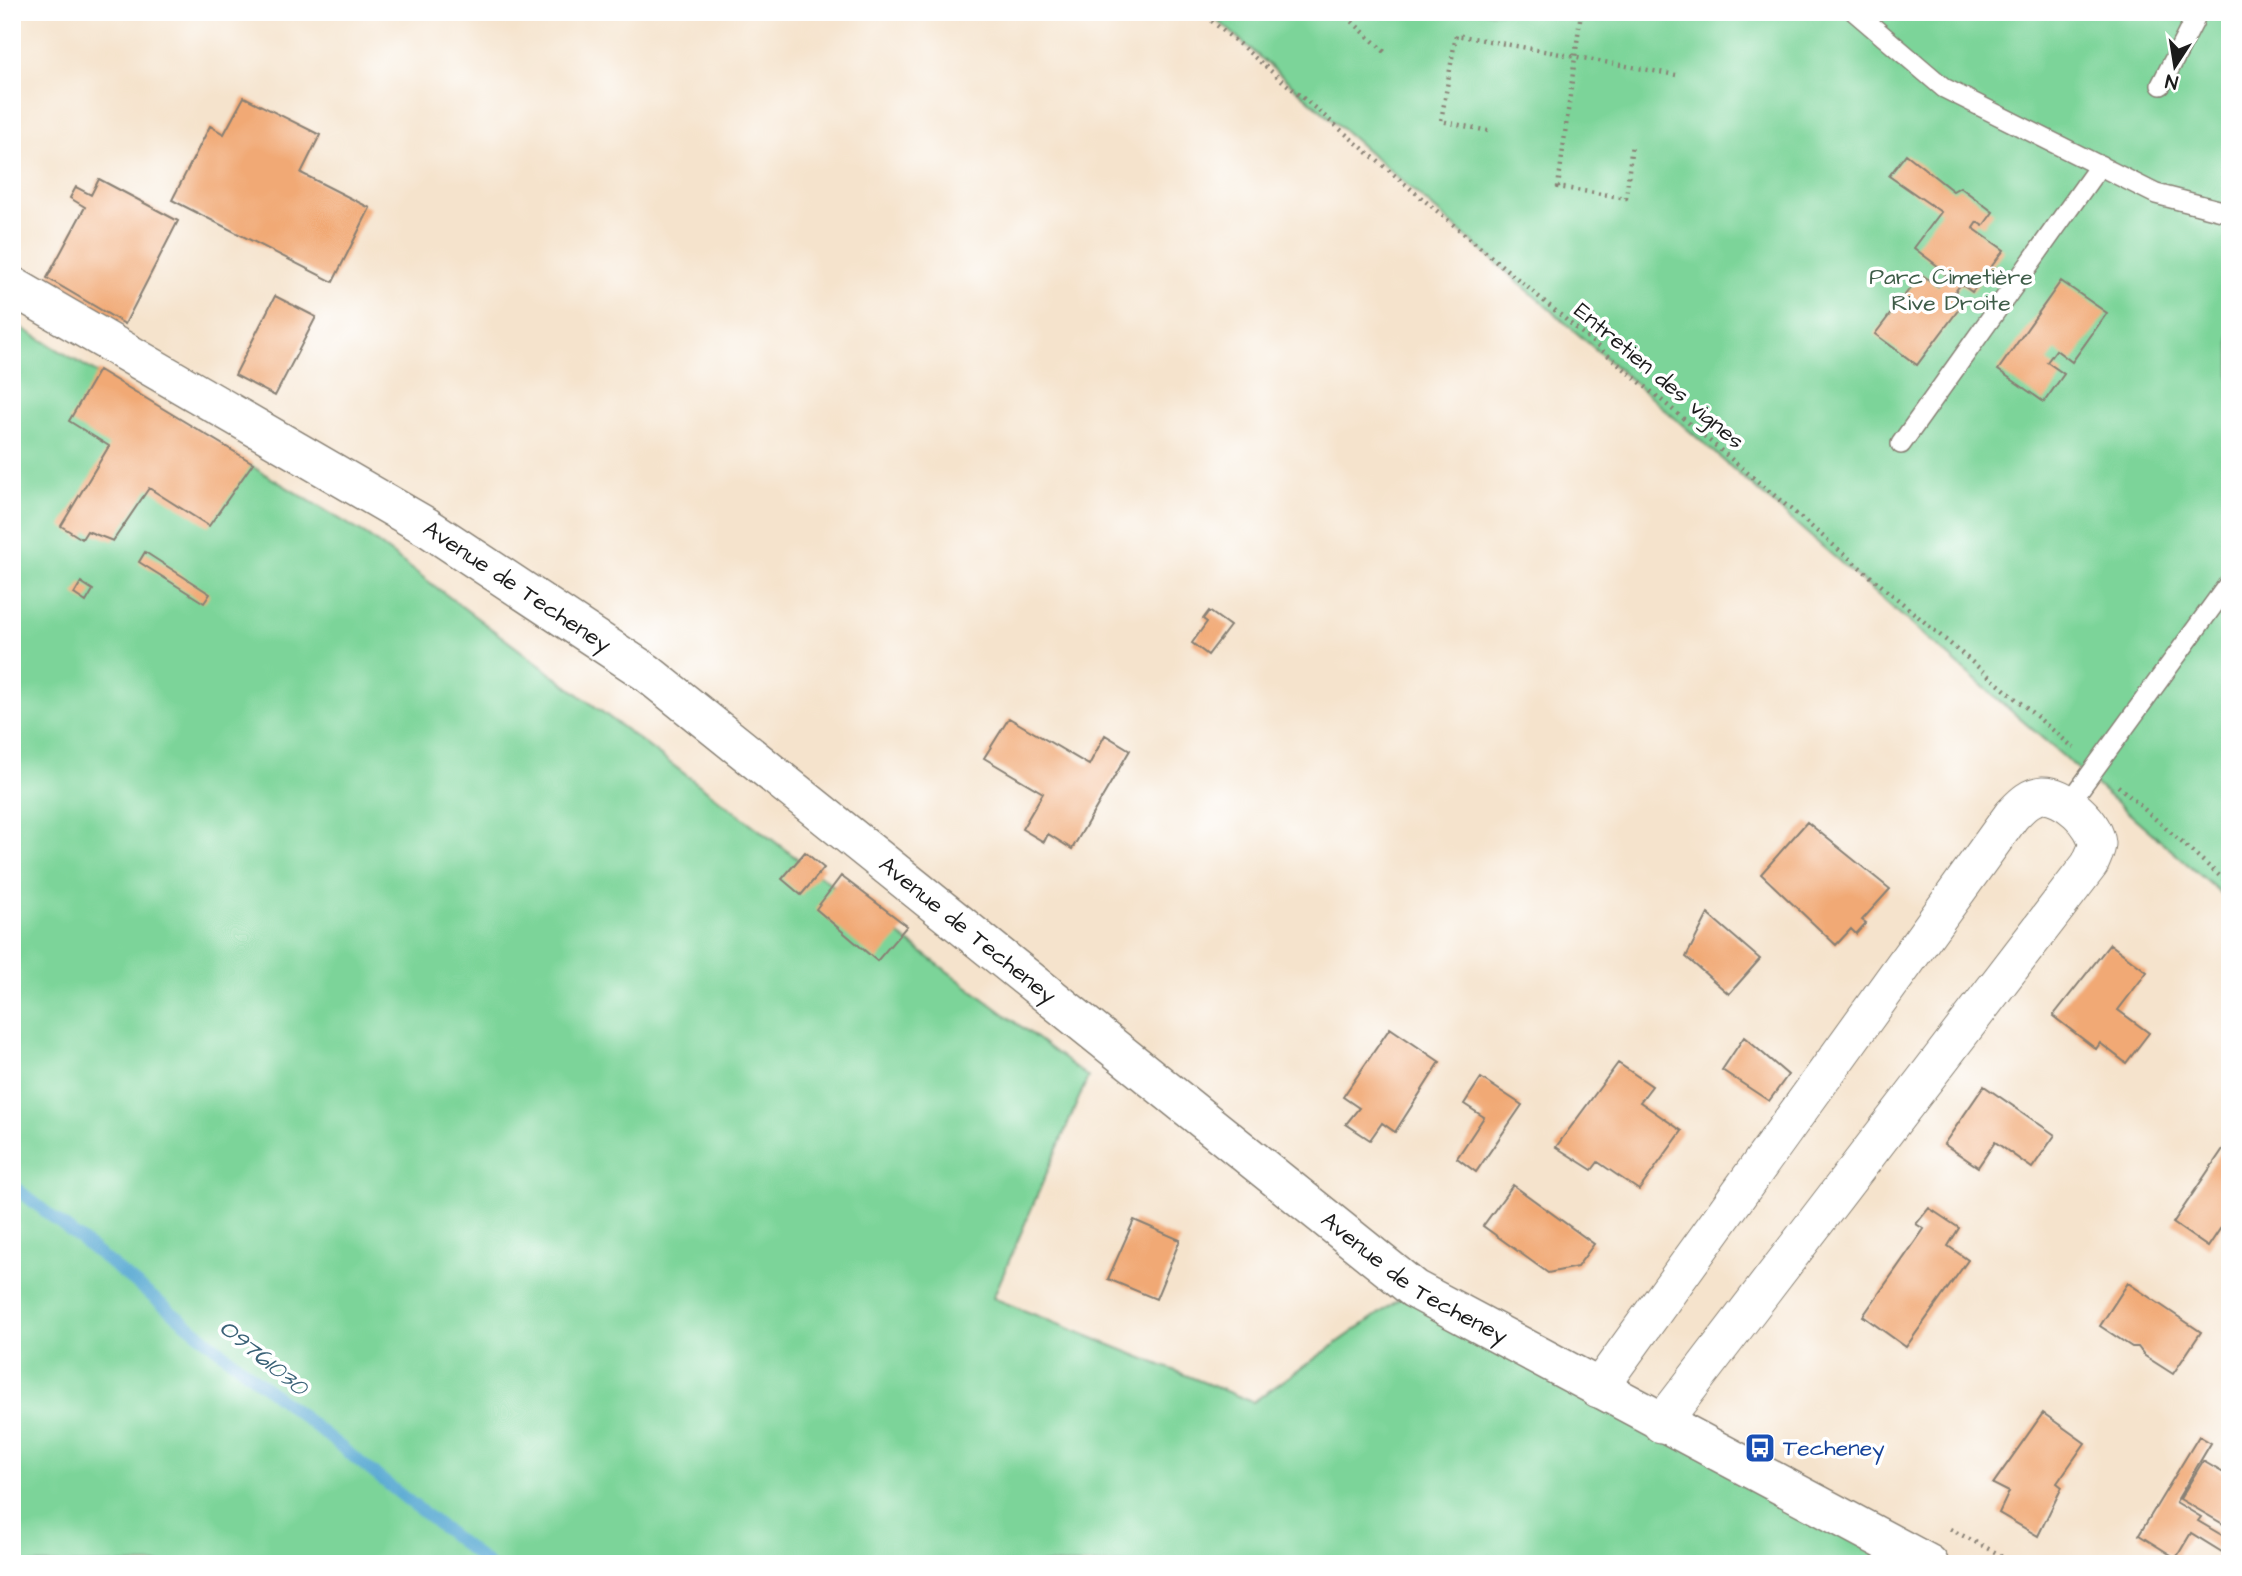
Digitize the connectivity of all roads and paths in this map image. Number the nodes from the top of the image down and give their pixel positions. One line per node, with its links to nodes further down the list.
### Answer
1 (1200, 12): 17 (path, Entretien des vignes)
2 (1342, 12): 6 (path)
3 (1581, 12): 7 (path)
4 (1855, 12): 12 (lane)
5 (2190, 15): 9 (lane)
6 (1388, 55)
7 (1575, 58): 8 (path); 10 (path); 11 (path)
8 (1675, 75)
9 (2161, 85)
10 (1488, 131)
11 (1632, 143)
12 (2099, 165): 13 (lane); 15 (lane)
13 (2230, 213)
14 (12, 286): 20 (street, Avenue de Techeney)
15 (1901, 444)
16 (2230, 582): 17 (lane)
17 (2095, 766): 18 (lane); 19 (path, Entretien des vignes)
18 (2068, 805): 20 (street); 21 (street)
19 (2230, 885)
20 (1598, 1389): 21 (street, Avenue de Techeney)
21 (1661, 1424): 22 (street, Avenue de Techeney)
22 (1929, 1564)

